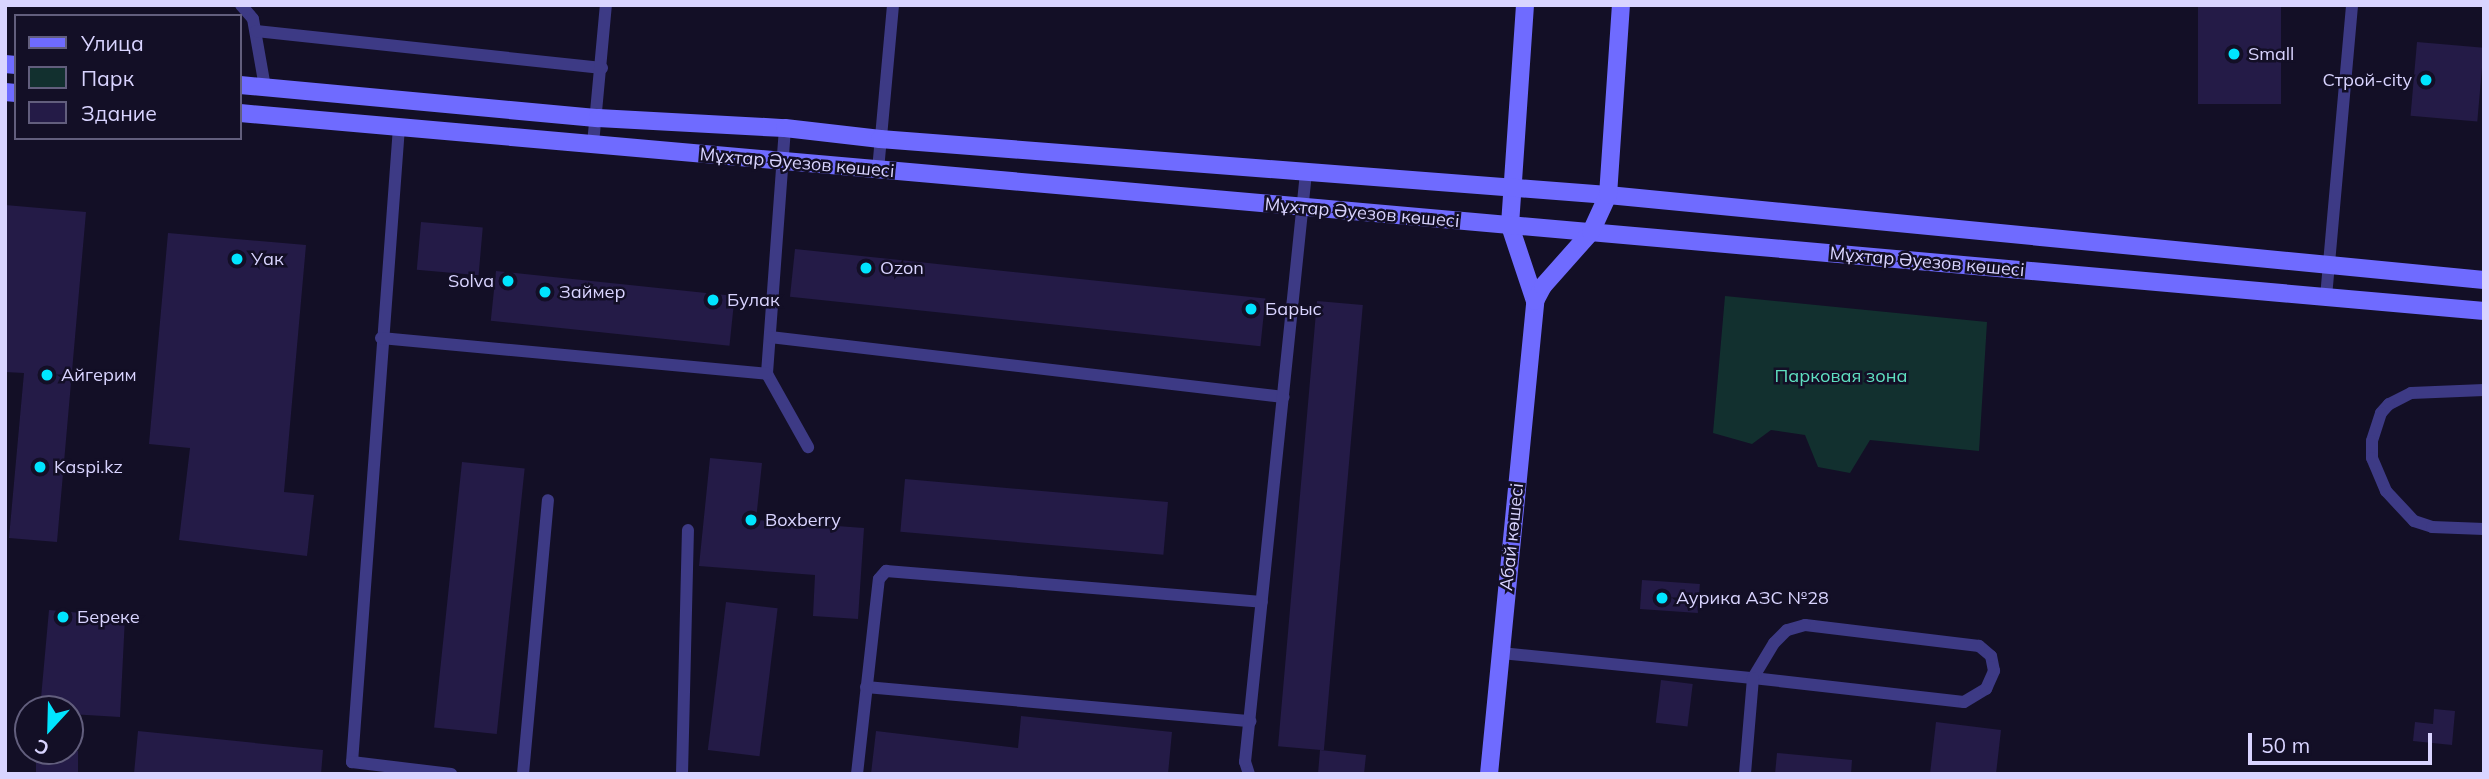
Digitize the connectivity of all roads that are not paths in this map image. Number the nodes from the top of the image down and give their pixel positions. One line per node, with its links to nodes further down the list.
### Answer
1 (241, 5): 7 (lane)
2 (606, 5): 8 (lane)
3 (893, 5): 15 (lane)
4 (1525, 5): 20 (main road, Абай көшесі)
5 (1621, 5): 21 (main road, Абай көшесі)
6 (2352, 5): 25 (lane)
7 (256, 31): 8 (lane); 10 (lane)
8 (602, 68): 12 (lane)
9 (242, 85): 10 (main road, Мұхтар Әуезов көшесі)
10 (265, 87): 12 (main road, Мұхтар Әуезов көшесі)
11 (242, 113): 13 (main road, Мұхтар Әуезов көшесі)
12 (598, 118): 14 (main road, Мұхтар Әуезов көшесі); 16 (lane)
13 (399, 127): 16 (main road, Мұхтар Әуезов көшесі); 31 (lane)
14 (785, 128): 15 (main road, Мұхтар Әуезов көшесі); 17 (lane)
15 (880, 139): 18 (lane); 19 (main road, Мұхтар Әуезов көшесі)
16 (593, 144): 17 (main road, Мұхтар Әуезов көшесі)
17 (785, 163): 18 (main road, Мұхтар Әуезов көшесі); 30 (lane)
18 (878, 170): 22 (main road, Мұхтар Әуезов көшесі)
19 (1306, 173): 20 (main road, Мұхтар Әуезов көшесі); 22 (lane)
20 (1512, 190): 21 (main road, Мұхтар Әуезов көшесі); 23 (main road, Абай көшесі)
21 (1608, 195): 24 (main road, Абай көшесі); 25 (main road, Мұхтар Әуезов көшесі)
22 (1302, 208): 23 (main road, Мұхтар Әуезов көшесі); 34 (lane)
23 (1510, 226): 24 (main road, Мұхтар Әуезов көшесі); 28 (main road, Абай көшесі)
24 (1591, 232): 27 (main road, Мұхтар Әуезов көшесі); 28 (main road, Абай көшесі)
25 (2328, 266): 26 (main road, Мұхтар Әуезов көшесі); 27 (lane)
26 (2484, 280)
27 (2326, 297): 29 (main road, Мұхтар Әуезов көшесі)
28 (1535, 301): 40 (main road, Абай көшесі)
29 (2484, 311)
30 (770, 337): 32 (lane); 34 (lane)
31 (381, 338): 32 (lane); 44 (lane)
32 (767, 374): 35 (lane)
33 (2484, 390): 37 (lane)
34 (1284, 397): 39 (lane)
35 (808, 447)
36 (548, 500): 45 (lane)
37 (2484, 529)
38 (688, 530): 46 (lane)
39 (1262, 602): 42 (lane); 43 (lane)
40 (1501, 653): 41 (lane); 49 (main road, Абай көшесі)
41 (1753, 678): 41 (lane); 50 (lane)
42 (866, 687): 43 (lane); 47 (lane)
43 (1250, 720): 48 (lane)
44 (451, 774)
45 (523, 774)
46 (682, 774)
47 (857, 774)
48 (1249, 774)
49 (1489, 774)
50 (1745, 774)

